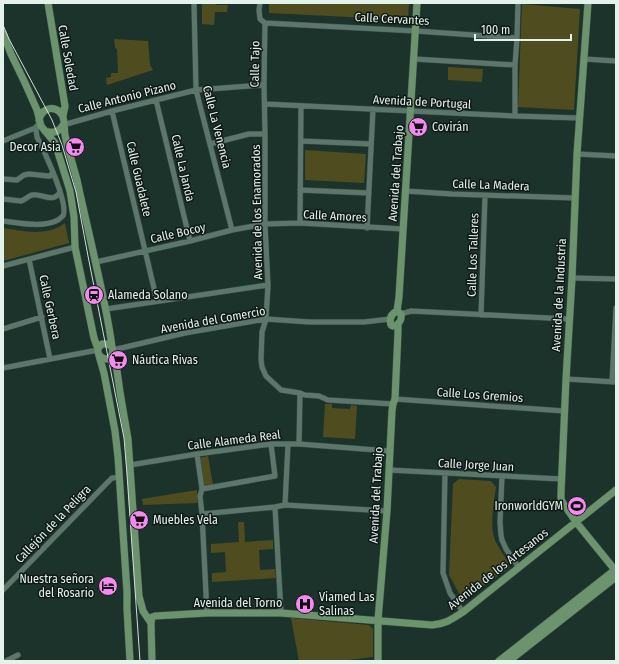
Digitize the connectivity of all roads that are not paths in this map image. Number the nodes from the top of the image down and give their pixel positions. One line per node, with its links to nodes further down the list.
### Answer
1 (48, 3): 23 (street, Calle Soledad)
2 (194, 3): 16 (street, Calle La Venencia)
3 (260, 3): 7 (street, Calle Tajo)
4 (417, 3): 8 (street, Avenida del Trabajo)
5 (518, 3): 10 (street)
6 (588, 3): 12 (street, Avenida de la Industria)
7 (265, 23): 8 (street, Calle Cervantes); 15 (street, Calle Tajo)
8 (416, 30): 10 (street, Calle Cervantes); 11 (street, Avenida del Trabajo)
9 (3, 33): 26 (street)
10 (517, 38): 14 (street)
11 (414, 59): 14 (street); 22 (street, Avenida del Trabajo)
12 (584, 59): 13 (street); 25 (street, Avenida de la Industria)
13 (616, 61)
14 (515, 65): 24 (street)
15 (264, 85): 16 (street, Calle Antonio Pizano); 18 (street, Calle Tajo)
16 (196, 90): 17 (street, Calle Antonio Pizano); 32 (street, Calle La Venencia)
17 (156, 100): 21 (street, Calle Antonio Pizano); 51 (street, Calle La Janda)
18 (265, 104): 19 (street, Avenida de Portugal); 29 (street, Avenida de los Enamorados)
19 (301, 106): 20 (street, Avenida de Portugal); 31 (street)
20 (373, 109): 22 (street, Avenida de Portugal); 33 (street)
21 (112, 111): 27 (street, Calle Antonio Pizano); 53 (street, Calle Guadalete)
22 (411, 111): 24 (street, Avenida de Portugal); 39 (street, Avenida del Trabajo)
23 (63, 116): 26 (street); 27 (street)
24 (515, 116): 25 (street, Avenida de Portugal)
25 (579, 118): 34 (street, Avenida de la Industria)
26 (39, 123): 28 (street); 30 (street); 36 (street)
27 (63, 125): 28 (street); 55 (street)
28 (45, 131): 52 (street)
29 (265, 134): 32 (street); 47 (street, Avenida de los Enamorados)
30 (4, 139)
31 (301, 141): 33 (street); 38 (street)
32 (210, 144): 50 (street, Calle La Venencia)
33 (371, 144): 41 (street)
34 (577, 154): 35 (street); 43 (street, Avenida de la Industria)
35 (616, 156)
36 (53, 172): 37 (street); 40 (street)
37 (3, 179)
38 (300, 190): 41 (street); 46 (street)
39 (405, 191): 42 (street, Calle La Madera); 49 (street, Avenida del Trabajo)
40 (60, 192): 44 (street); 45 (street)
41 (369, 193): 48 (street)
42 (485, 196): 43 (street, Calle La Madera); 64 (street, Calle Los Talleres)
43 (575, 198): 57 (street, Avenida de la Industria)
44 (3, 199)
45 (3, 221)
46 (300, 223): 47 (street, Calle Amores); 48 (street, Calle Amores)
47 (265, 224): 50 (street, Calle Bocoy); 59 (street, Avenida de los Enamorados)
48 (367, 228): 49 (street, Calle Amores)
49 (403, 229): 63 (street, Avenida del Trabajo)
50 (232, 230): 51 (street, Calle Bocoy)
51 (190, 241): 53 (street, Calle Bocoy)
52 (75, 248): 54 (street); 72 (street)
53 (146, 251): 55 (street, Calle Bocoy); 60 (street, Calle Guadalete)
54 (29, 259): 56 (street); 65 (street, Calle Gerbera)
55 (96, 262): 62 (street)
56 (3, 266)
57 (572, 278): 58 (street); 67 (street, Avenida de la Industria)
58 (616, 279)
59 (268, 285): 60 (street); 68 (street, Avenida de los Enamorados)
60 (157, 301): 62 (street)
61 (616, 308): 76 (street)
62 (106, 309): 71 (street)
63 (399, 313): 64 (street); 66 (street); 69 (street)
64 (480, 315): 67 (street)
65 (42, 317): 70 (street); 73 (street, Calle Gerbera)
66 (390, 319): 68 (street, Avenida del Comercio); 69 (street)
67 (569, 319): 75 (street, Avenida de la Industria)
68 (266, 320): 71 (street, Avenida del Comercio); 77 (street, Avenida de los Enamorados)
69 (397, 327): 78 (street, Avenida del Trabajo)
70 (3, 329)
71 (113, 350): 72 (street); 72 (street); 85 (street)
72 (98, 352): 73 (street); 89 (street)
73 (50, 359): 74 (street)
74 (3, 368)
75 (566, 380): 76 (street); 79 (street, Avenida de la Industria)
76 (614, 382)
77 (300, 393): 78 (street, Calle Los Gremios); 82 (street)
78 (394, 402): 79 (street, Calle Los Gremios); 83 (street, Avenida del Trabajo)
79 (564, 411): 90 (street, Avenida de la Industria)
80 (271, 444): 81 (street, Calle Alameda Real); 84 (street, Calle Alameda Real); 91 (street)
81 (288, 444): 82 (street, Calle Alameda Real); 93 (street)
82 (299, 444): 83 (street, Calle Alameda Real)
83 (390, 451): 86 (street, Avenida del Trabajo)
84 (197, 454): 85 (street, Calle Alameda Real); 91 (street)
85 (130, 465): 105 (street)
86 (389, 470): 87 (street, Calle Jorge Juan); 95 (street, Avenida del Trabajo)
87 (445, 473): 88 (street, Calle Jorge Juan); 101 (street)
88 (502, 476): 90 (street, Calle Jorge Juan); 98 (street)
89 (120, 477): 100 (street, Callejón de la Peligra); 108 (street)
90 (561, 479): 97 (street, Avenida de la Industria)
91 (202, 489): 96 (street)
92 (616, 490): 97 (street, Avenida de los Artesanos)
93 (285, 506): 94 (street); 95 (street)
94 (275, 507): 96 (street); 103 (street)
95 (387, 511): 104 (street, Avenida del Trabajo)
96 (202, 514): 102 (street)
97 (576, 522): 98 (street, Avenida de los Artesanos); 99 (street, Avenida de la Industria)
98 (519, 568): 101 (street, Avenida de los Artesanos)
99 (616, 572): 111 (street); 112 (street)
100 (3, 590)
101 (463, 612): 104 (street, Avenida de los Artesanos)
102 (208, 613): 103 (street, Avenida del Torno); 105 (street, Avenida del Torno)
103 (281, 613): 104 (street, Avenida del Torno)
104 (378, 620): 110 (street, Avenida del Trabajo)
105 (151, 623): 109 (street)
106 (18, 655): 107 (street)
107 (6, 661)
108 (130, 661)
109 (152, 661)
110 (378, 661)
111 (499, 661)
112 (509, 661)

